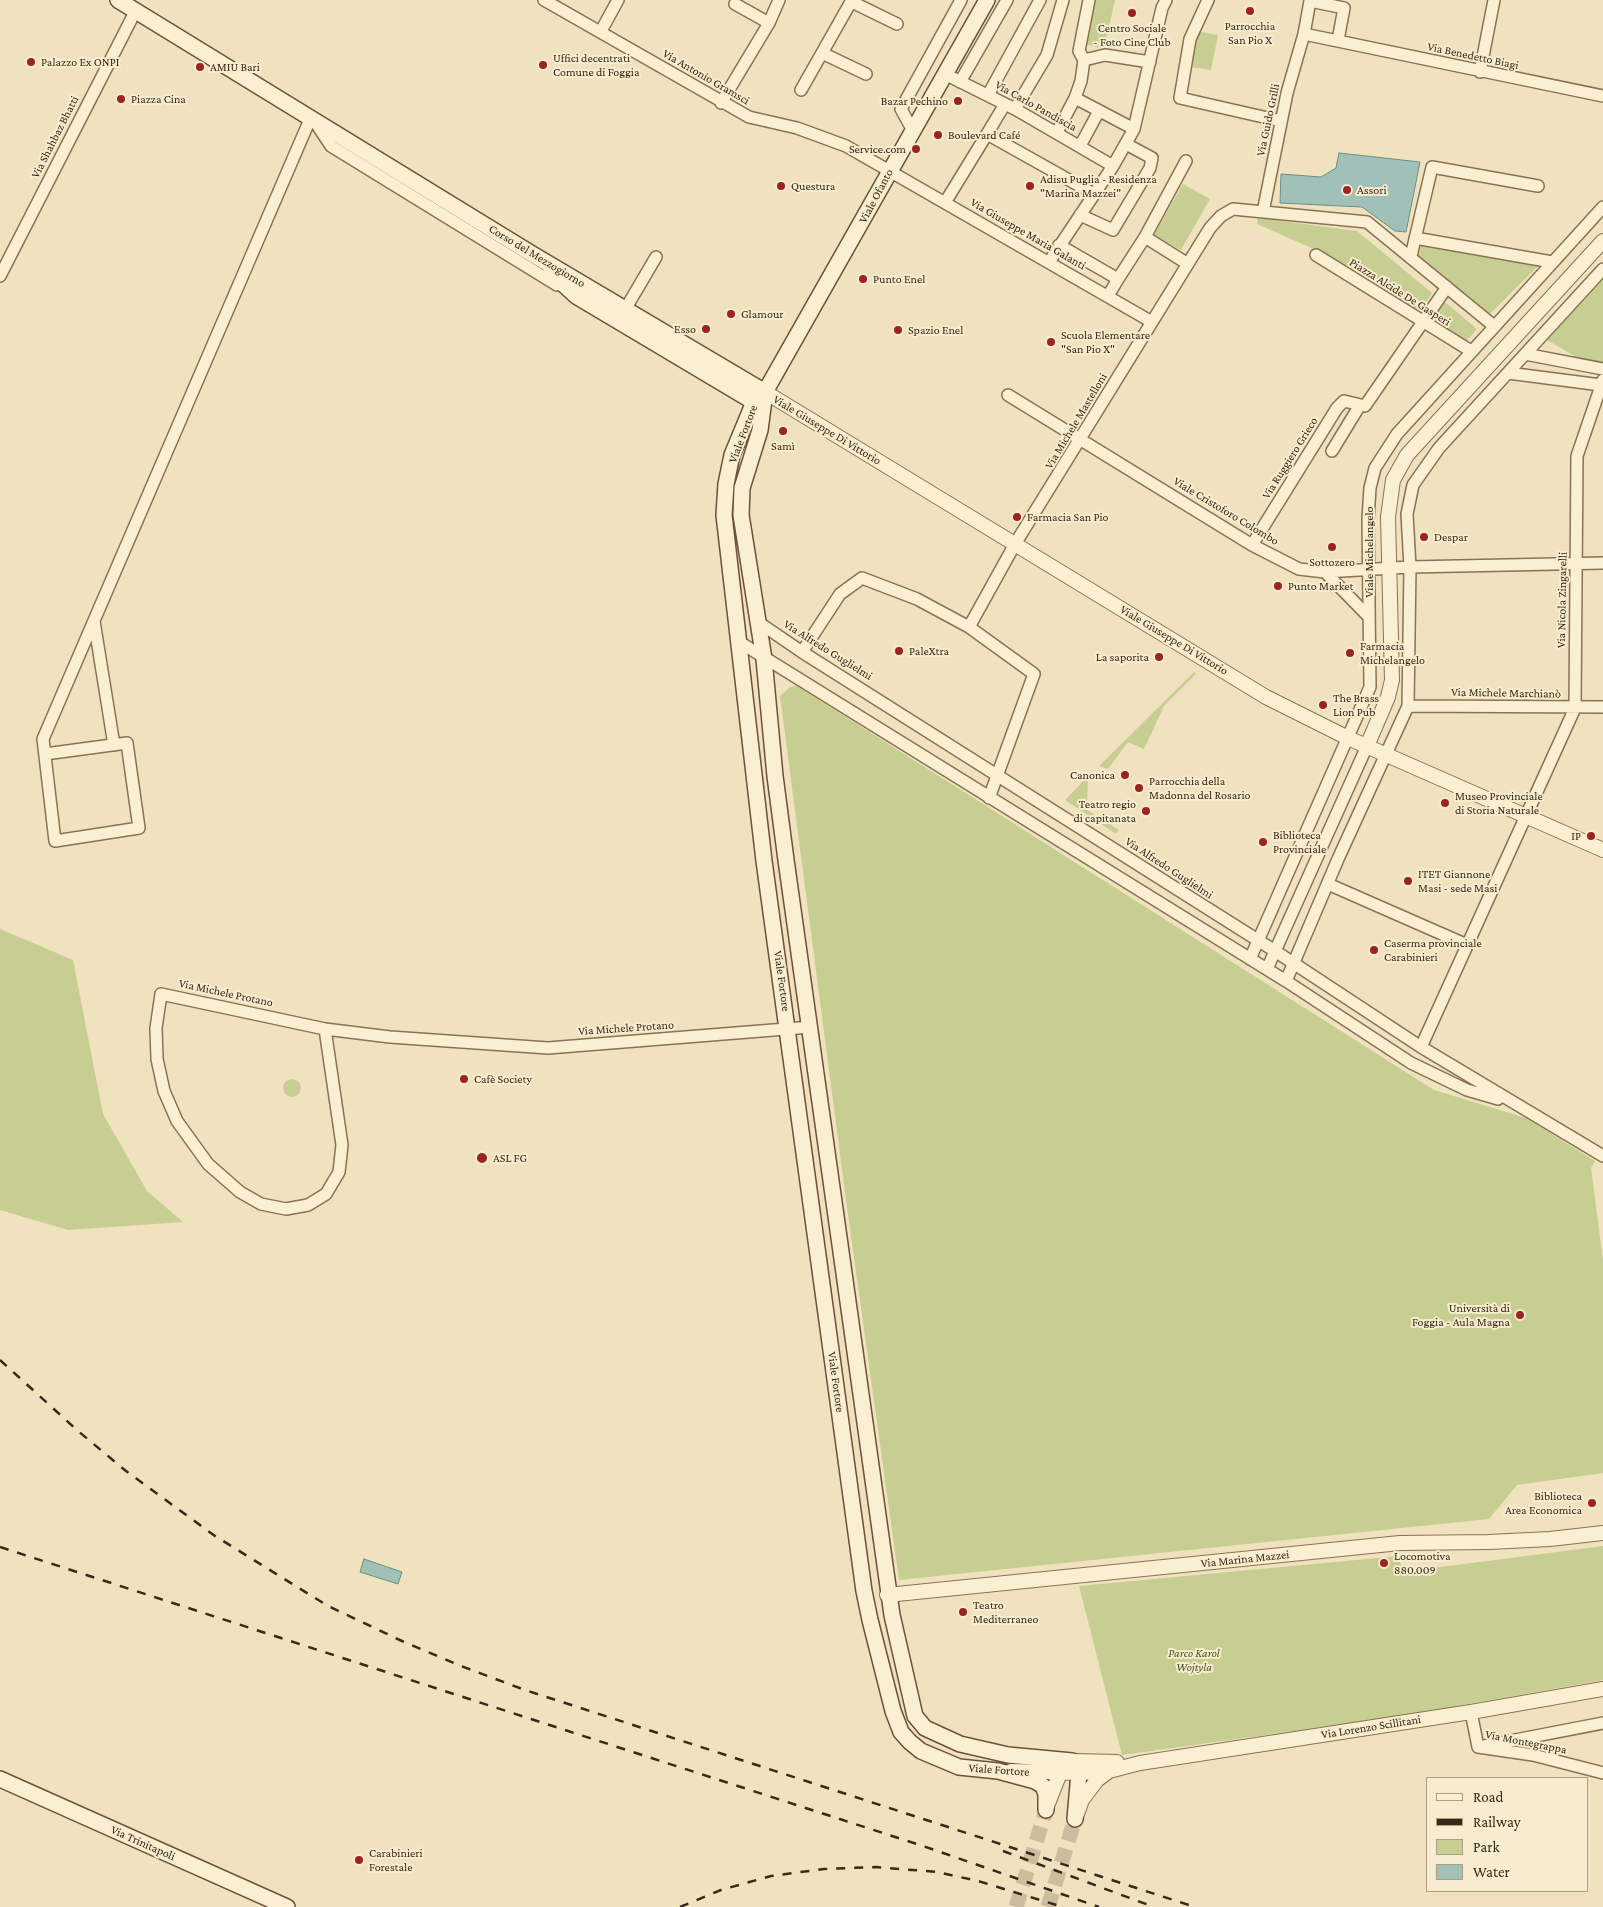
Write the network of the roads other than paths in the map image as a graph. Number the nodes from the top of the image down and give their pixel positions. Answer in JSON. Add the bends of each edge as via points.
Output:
{"nodes":[{"id":1,"x":118,"y":0,"type":"edge"},
{"id":2,"x":544,"y":0,"type":"edge"},
{"id":3,"x":618,"y":0,"type":"edge"},
{"id":4,"x":779,"y":0,"type":"edge"},
{"id":5,"x":961,"y":0,"type":"edge"},
{"id":6,"x":987,"y":0,"type":"edge"},
{"id":7,"x":1008,"y":0,"type":"edge"},
{"id":8,"x":1040,"y":0,"type":"edge"},
{"id":9,"x":1063,"y":0,"type":"edge"},
{"id":10,"x":1088,"y":0,"type":"edge"},
{"id":11,"x":1166,"y":0,"type":"edge"},
{"id":12,"x":1208,"y":0,"type":"edge"},
{"id":13,"x":1494,"y":0,"type":"edge"},
{"id":14,"x":852,"y":1,"type":"edge"},
{"id":15,"x":1310,"y":1,"type":"edge"},
{"id":16,"x":735,"y":4,"type":"dead end"},
{"id":17,"x":1346,"y":4,"type":"edge"},
{"id":18,"x":136,"y":12,"type":"junction"},
{"id":19,"x":769,"y":23,"type":"junction"},
{"id":20,"x":897,"y":24,"type":"dead end"},
{"id":21,"x":600,"y":31,"type":"junction"},
{"id":22,"x":1304,"y":34,"type":"junction"},
{"id":23,"x":1338,"y":40,"type":"junction"},
{"id":24,"x":822,"y":53,"type":"junction"},
{"id":25,"x":1084,"y":60,"type":"junction"},
{"id":26,"x":1150,"y":62,"type":"junction"},
{"id":27,"x":1480,"y":72,"type":"junction"},
{"id":28,"x":866,"y":74,"type":"dead end"},
{"id":29,"x":944,"y":74,"type":"junction"},
{"id":30,"x":960,"y":82,"type":"junction"},
{"id":31,"x":801,"y":90,"type":"dead end"},
{"id":32,"x":988,"y":96,"type":"junction"},
{"id":33,"x":1603,"y":96,"type":"edge"},
{"id":34,"x":1075,"y":98,"type":"junction"},
{"id":35,"x":721,"y":103,"type":"junction"},
{"id":36,"x":1010,"y":107,"type":"junction"},
{"id":37,"x":1099,"y":111,"type":"junction"},
{"id":38,"x":311,"y":117,"type":"junction"},
{"id":39,"x":1281,"y":121,"type":"junction"},
{"id":40,"x":912,"y":129,"type":"junction"},
{"id":41,"x":1134,"y":129,"type":"junction"},
{"id":42,"x":1057,"y":132,"type":"junction"},
{"id":43,"x":987,"y":134,"type":"junction"},
{"id":44,"x":1126,"y":144,"type":"junction"},
{"id":45,"x":1080,"y":146,"type":"junction"},
{"id":46,"x":1186,"y":160,"type":"dead end"},
{"id":47,"x":1113,"y":166,"type":"junction"},
{"id":48,"x":889,"y":170,"type":"junction"},
{"id":49,"x":1538,"y":186,"type":"dead end"},
{"id":50,"x":1094,"y":194,"type":"junction"},
{"id":51,"x":946,"y":202,"type":"junction"},
{"id":52,"x":1603,"y":206,"type":"edge"},
{"id":53,"x":1263,"y":212,"type":"junction"},
{"id":54,"x":1080,"y":215,"type":"junction"},
{"id":55,"x":467,"y":229,"type":"junction"},
{"id":56,"x":1145,"y":238,"type":"junction"},
{"id":57,"x":1415,"y":238,"type":"junction"},
{"id":58,"x":1603,"y":240,"type":"edge"},
{"id":59,"x":1059,"y":245,"type":"junction"},
{"id":60,"x":532,"y":254,"type":"junction"},
{"id":61,"x":1316,"y":255,"type":"dead end"},
{"id":62,"x":1411,"y":256,"type":"junction"},
{"id":63,"x":656,"y":257,"type":"dead end"},
{"id":64,"x":1049,"y":262,"type":"junction"},
{"id":65,"x":1552,"y":262,"type":"junction"},
{"id":66,"x":1188,"y":264,"type":"junction"},
{"id":67,"x":1603,"y":269,"type":"edge"},
{"id":68,"x":0,"y":276,"type":"edge"},
{"id":69,"x":1118,"y":279,"type":"junction"},
{"id":70,"x":1447,"y":287,"type":"junction"},
{"id":71,"x":576,"y":296,"type":"junction"},
{"id":72,"x":1108,"y":296,"type":"junction"},
{"id":73,"x":626,"y":308,"type":"junction"},
{"id":74,"x":1152,"y":322,"type":"junction"},
{"id":75,"x":1422,"y":323,"type":"junction"},
{"id":76,"x":1494,"y":326,"type":"junction"},
{"id":77,"x":1471,"y":351,"type":"junction"},
{"id":78,"x":1525,"y":354,"type":"junction"},
{"id":79,"x":1603,"y":369,"type":"edge"},
{"id":80,"x":1508,"y":372,"type":"junction"},
{"id":81,"x":1602,"y":383,"type":"edge"},
{"id":82,"x":1008,"y":395,"type":"dead end"},
{"id":83,"x":759,"y":397,"type":"junction"},
{"id":84,"x":1360,"y":405,"type":"junction"},
{"id":85,"x":1397,"y":434,"type":"junction"},
{"id":86,"x":1082,"y":439,"type":"junction"},
{"id":87,"x":1332,"y":451,"type":"dead end"},
{"id":88,"x":1410,"y":451,"type":"junction"},
{"id":89,"x":1015,"y":544,"type":"junction"},
{"id":90,"x":1252,"y":545,"type":"junction"},
{"id":91,"x":1577,"y":563,"type":"junction"},
{"id":92,"x":1603,"y":563,"type":"edge"},
{"id":93,"x":1410,"y":567,"type":"junction"},
{"id":94,"x":1388,"y":568,"type":"junction"},
{"id":95,"x":1369,"y":570,"type":"junction"},
{"id":96,"x":1325,"y":572,"type":"junction"},
{"id":97,"x":1369,"y":617,"type":"junction"},
{"id":98,"x":94,"y":619,"type":"junction"},
{"id":99,"x":758,"y":622,"type":"junction"},
{"id":100,"x":969,"y":627,"type":"junction"},
{"id":101,"x":741,"y":643,"type":"junction"},
{"id":102,"x":802,"y":652,"type":"junction"},
{"id":103,"x":764,"y":659,"type":"junction"},
{"id":104,"x":1408,"y":706,"type":"junction"},
{"id":105,"x":1603,"y":707,"type":"edge"},
{"id":106,"x":1575,"y":708,"type":"junction"},
{"id":107,"x":1348,"y":738,"type":"junction"},
{"id":108,"x":114,"y":745,"type":"junction"},
{"id":109,"x":1367,"y":746,"type":"junction"},
{"id":110,"x":45,"y":754,"type":"junction"},
{"id":111,"x":1386,"y":755,"type":"junction"},
{"id":112,"x":997,"y":774,"type":"junction"},
{"id":113,"x":989,"y":798,"type":"junction"},
{"id":114,"x":1526,"y":814,"type":"junction"},
{"id":115,"x":1603,"y":850,"type":"edge"},
{"id":116,"x":786,"y":860,"type":"junction"},
{"id":117,"x":764,"y":861,"type":"junction"},
{"id":118,"x":1328,"y":884,"type":"junction"},
{"id":119,"x":1257,"y":940,"type":"junction"},
{"id":120,"x":1467,"y":946,"type":"junction"},
{"id":121,"x":1275,"y":950,"type":"junction"},
{"id":122,"x":1250,"y":959,"type":"junction"},
{"id":123,"x":1294,"y":963,"type":"junction"},
{"id":124,"x":1267,"y":969,"type":"junction"},
{"id":125,"x":1286,"y":981,"type":"junction"},
{"id":126,"x":1354,"y":1002,"type":"junction"},
{"id":127,"x":1343,"y":1018,"type":"junction"},
{"id":128,"x":811,"y":1027,"type":"junction"},
{"id":129,"x":325,"y":1029,"type":"junction"},
{"id":130,"x":789,"y":1029,"type":"junction"},
{"id":131,"x":1421,"y":1047,"type":"junction"},
{"id":132,"x":1516,"y":1104,"type":"junction"},
{"id":133,"x":1603,"y":1156,"type":"edge"},
{"id":134,"x":1603,"y":1533,"type":"edge"},
{"id":135,"x":864,"y":1591,"type":"junction"},
{"id":136,"x":887,"y":1595,"type":"junction"},
{"id":137,"x":1603,"y":1689,"type":"edge"},
{"id":138,"x":1471,"y":1712,"type":"junction"},
{"id":139,"x":1603,"y":1723,"type":"edge"},
{"id":140,"x":1478,"y":1747,"type":"junction"},
{"id":141,"x":1140,"y":1763,"type":"junction"},
{"id":142,"x":1076,"y":1767,"type":"junction"},
{"id":143,"x":998,"y":1771,"type":"junction"},
{"id":144,"x":1109,"y":1771,"type":"junction"},
{"id":145,"x":1060,"y":1772,"type":"junction"},
{"id":146,"x":1603,"y":1773,"type":"edge"},
{"id":147,"x":0,"y":1779,"type":"edge"},
{"id":148,"x":1046,"y":1810,"type":"joint"},
{"id":149,"x":1075,"y":1819,"type":"joint"},
{"id":150,"x":287,"y":1907,"type":"edge"}],
"edges":[{"from":1,"to":18,"type":"main road","name":"Corso del Mezzogiorno"},
{"from":2,"to":21,"type":"street","name":"Via Antonio Gramsci"},
{"from":3,"to":21,"type":"street"},
{"from":4,"to":19,"type":"street"},
{"from":5,"to":40,"type":"street","via":[[901,109]]},
{"from":6,"to":29,"type":"main road","name":"Viale Ofanto"},
{"from":7,"to":30,"type":"street"},
{"from":8,"to":32,"type":"street"},
{"from":9,"to":36,"type":"street","via":[[1047,55]]},
{"from":10,"to":25,"type":"street","via":[[1079,51]]},
{"from":11,"to":26,"type":"street"},
{"from":12,"to":39,"type":"street","via":[[1190,39],[1180,98]]},
{"from":13,"to":27,"type":"street"},
{"from":14,"to":20,"type":"street"},
{"from":14,"to":24,"type":"street"},
{"from":15,"to":17,"type":"street"},
{"from":15,"to":22,"type":"street","name":"Via Guido Grilli"},
{"from":16,"to":19,"type":"street"},
{"from":17,"to":23,"type":"street"},
{"from":18,"to":38,"type":"main road","name":"Corso del Mezzogiorno"},
{"from":18,"to":68,"type":"street","name":"Via Shahbaz Bhatti"},
{"from":19,"to":35,"type":"street"},
{"from":21,"to":35,"type":"street","name":"Via Antonio Gramsci"},
{"from":22,"to":23,"type":"street","name":"Via Benedetto Biagi"},
{"from":22,"to":39,"type":"street","name":"Via Guido Grilli"},
{"from":23,"to":27,"type":"street","name":"Via Benedetto Biagi"},
{"from":24,"to":28,"type":"street"},
{"from":24,"to":31,"type":"street"},
{"from":25,"to":26,"type":"street","via":[[1105,55]]},
{"from":25,"to":34,"type":"street"},
{"from":26,"to":41,"type":"street"},
{"from":27,"to":33,"type":"street","name":"Via Benedetto Biagi"},
{"from":29,"to":30,"type":"street","name":"Via Carlo Pandiscia"},
{"from":29,"to":40,"type":"main road","name":"Viale Ofanto"},
{"from":30,"to":32,"type":"street","name":"Via Carlo Pandiscia"},
{"from":32,"to":36,"type":"street","name":"Via Carlo Pandiscia"},
{"from":34,"to":37,"type":"street"},
{"from":34,"to":42,"type":"street"},
{"from":35,"to":48,"type":"street","name":"Via Antonio Gramsci","via":[[750,117],[797,128],[846,146]]},
{"from":36,"to":42,"type":"street","name":"Via Carlo Pandiscia"},
{"from":36,"to":43,"type":"street"},
{"from":37,"to":41,"type":"street"},
{"from":37,"to":45,"type":"street"},
{"from":38,"to":55,"type":"street","name":"Corso del Mezzogiorno","via":[[331,146]]},
{"from":38,"to":60,"type":"main road","name":"Corso del Mezzogiorno"},
{"from":38,"to":98,"type":"street"},
{"from":39,"to":53,"type":"street","name":"Via Guido Grilli"},
{"from":40,"to":48,"type":"main road","name":"Viale Ofanto"},
{"from":41,"to":44,"type":"street"},
{"from":42,"to":45,"type":"street","name":"Via Carlo Pandiscia"},
{"from":43,"to":50,"type":"street"},
{"from":43,"to":51,"type":"street"},
{"from":44,"to":47,"type":"street"},
{"from":44,"to":54,"type":"street","via":[[1152,158],[1150,168],[1113,230]]},
{"from":45,"to":47,"type":"street","name":"Via Carlo Pandiscia"},
{"from":46,"to":56,"type":"street"},
{"from":47,"to":50,"type":"street"},
{"from":48,"to":51,"type":"street","name":"Via Giuseppe Maria Galanti"},
{"from":48,"to":83,"type":"main road","name":"Viale Ofanto"},
{"from":49,"to":57,"type":"street","via":[[1432,167]]},
{"from":50,"to":54,"type":"street"},
{"from":51,"to":64,"type":"street","name":"Via Giuseppe Maria Galanti"},
{"from":52,"to":65,"type":"street","name":"Viale Michelangelo"},
{"from":53,"to":62,"type":"street","name":"Via Michele Mastelloni","via":[[1368,222]]},
{"from":53,"to":66,"type":"street","name":"Via Michele Mastelloni","via":[[1233,209],[1221,216]]},
{"from":54,"to":59,"type":"street"},
{"from":55,"to":60,"type":"street"},
{"from":55,"to":71,"type":"street","name":"Corso del Mezzogiorno"},
{"from":56,"to":66,"type":"street"},
{"from":56,"to":69,"type":"street"},
{"from":57,"to":62,"type":"street"},
{"from":57,"to":65,"type":"street"},
{"from":58,"to":88,"type":"street","name":"Viale Michelangelo"},
{"from":59,"to":64,"type":"street"},
{"from":59,"to":69,"type":"street"},
{"from":60,"to":71,"type":"main road"},
{"from":60,"to":73,"type":"main road","name":"Corso del Mezzogiorno"},
{"from":61,"to":75,"type":"street","name":"Piazza Alcide De Gasperi"},
{"from":62,"to":70,"type":"street","name":"Via Michele Mastelloni"},
{"from":63,"to":73,"type":"street"},
{"from":64,"to":72,"type":"street","name":"Via Giuseppe Maria Galanti"},
{"from":65,"to":76,"type":"street","name":"Viale Michelangelo"},
{"from":66,"to":74,"type":"street","name":"Via Michele Mastelloni"},
{"from":67,"to":78,"type":"street"},
{"from":69,"to":72,"type":"street"},
{"from":70,"to":75,"type":"street"},
{"from":70,"to":76,"type":"street","name":"Via Michele Mastelloni"},
{"from":71,"to":83,"type":"main road","name":"Corso del Mezzogiorno"},
{"from":72,"to":74,"type":"street","name":"Via Giuseppe Maria Galanti"},
{"from":73,"to":83,"type":"main road","name":"Corso del Mezzogiorno"},
{"from":74,"to":86,"type":"street","name":"Via Michele Mastelloni"},
{"from":75,"to":77,"type":"street","name":"Piazza Alcide De Gasperi"},
{"from":75,"to":84,"type":"street","via":[[1378,390],[1365,406]]},
{"from":76,"to":77,"type":"street","name":"Viale Michelangelo"},
{"from":77,"to":85,"type":"street","name":"Viale Michelangelo"},
{"from":78,"to":79,"type":"street"},
{"from":78,"to":80,"type":"street"},
{"from":80,"to":81,"type":"street"},
{"from":80,"to":93,"type":"street","via":[[1439,448],[1413,485],[1408,514]]},
{"from":81,"to":91,"type":"street","name":"Via Nicola Zingarelli","via":[[1577,456]]},
{"from":82,"to":86,"type":"street","name":"Viale Cristoforo Colombo"},
{"from":83,"to":89,"type":"street","name":"Viale Giuseppe Di Vittorio"},
{"from":83,"to":99,"type":"main road","name":"Viale Fortore","via":[[760,430],[742,488],[741,515]]},
{"from":83,"to":101,"type":"main road","name":"Viale Fortore","via":[[732,455],[724,503]]},
{"from":84,"to":87,"type":"street"},
{"from":84,"to":90,"type":"street","name":"Via Ruggiero Grieco","via":[[1344,401],[1337,408]]},
{"from":85,"to":88,"type":"street"},
{"from":85,"to":95,"type":"street","name":"Viale Michelangelo","via":[[1375,468],[1370,488]]},
{"from":86,"to":89,"type":"street","name":"Via Michele Mastelloni"},
{"from":86,"to":90,"type":"street","name":"Viale Cristoforo Colombo"},
{"from":88,"to":94,"type":"street","name":"Viale Michelangelo","via":[[1393,480],[1388,516]]},
{"from":89,"to":100,"type":"street","name":"Via Michele Mastelloni"},
{"from":89,"to":107,"type":"street","name":"Viale Giuseppe Di Vittorio","via":[[1266,697]]},
{"from":90,"to":96,"type":"street","name":"Viale Cristoforo Colombo","via":[[1299,568]]},
{"from":91,"to":92,"type":"street","name":"Viale Cristoforo Colombo"},
{"from":91,"to":93,"type":"street","name":"Viale Cristoforo Colombo"},
{"from":91,"to":106,"type":"street","name":"Via Nicola Zingarelli"},
{"from":93,"to":94,"type":"street","name":"Viale Cristoforo Colombo"},
{"from":93,"to":104,"type":"street"},
{"from":94,"to":95,"type":"street","name":"Viale Cristoforo Colombo"},
{"from":94,"to":109,"type":"street","name":"Viale Michelangelo","via":[[1392,680]]},
{"from":95,"to":96,"type":"street","name":"Viale Cristoforo Colombo"},
{"from":95,"to":97,"type":"street","name":"Viale Michelangelo"},
{"from":96,"to":97,"type":"street"},
{"from":97,"to":107,"type":"street","name":"Viale Michelangelo","via":[[1370,687]]},
{"from":98,"to":108,"type":"street"},
{"from":98,"to":110,"type":"street","via":[[43,739]]},
{"from":99,"to":102,"type":"street","name":"Via Alfredo Guglielmi"},
{"from":99,"to":103,"type":"main road","name":"Viale Fortore"},
{"from":100,"to":102,"type":"street","via":[[918,599],[862,578],[840,594]]},
{"from":100,"to":112,"type":"street","via":[[1034,674]]},
{"from":101,"to":103,"type":"street","name":"Via Alfredo Guglielmi"},
{"from":101,"to":117,"type":"main road","name":"Viale Fortore"},
{"from":102,"to":112,"type":"street","name":"Via Alfredo Guglielmi"},
{"from":103,"to":113,"type":"street","name":"Via Alfredo Guglielmi"},
{"from":103,"to":116,"type":"main road","name":"Viale Fortore"},
{"from":104,"to":106,"type":"street","name":"Via Michele Marchianò"},
{"from":104,"to":111,"type":"street"},
{"from":105,"to":106,"type":"street","name":"Via Michele Marchianò"},
{"from":106,"to":114,"type":"street","name":"Via Nicola Zingarelli"},
{"from":107,"to":109,"type":"street","name":"Viale Giuseppe Di Vittorio"},
{"from":107,"to":119,"type":"street","name":"Viale Michelangelo"},
{"from":108,"to":110,"type":"street"},
{"from":108,"to":110,"type":"street","via":[[127,743],[139,828],[55,841]]},
{"from":109,"to":111,"type":"street","name":"Viale Giuseppe Di Vittorio"},
{"from":109,"to":121,"type":"street","name":"Viale Michelangelo"},
{"from":111,"to":114,"type":"street","name":"Viale Giuseppe Di Vittorio"},
{"from":111,"to":118,"type":"street"},
{"from":112,"to":113,"type":"street"},
{"from":112,"to":119,"type":"street","name":"Via Alfredo Guglielmi"},
{"from":113,"to":122,"type":"street","name":"Via Alfredo Guglielmi"},
{"from":114,"to":115,"type":"street","name":"Viale Giuseppe Di Vittorio"},
{"from":114,"to":120,"type":"street","name":"Via Nicola Zingarelli"},
{"from":116,"to":117,"type":"main road"},
{"from":116,"to":128,"type":"main road","name":"Viale Fortore"},
{"from":117,"to":130,"type":"main road","name":"Viale Fortore"},
{"from":118,"to":120,"type":"street"},
{"from":118,"to":123,"type":"street"},
{"from":119,"to":121,"type":"street","name":"Via Alfredo Guglielmi"},
{"from":119,"to":122,"type":"street","name":"Viale Michelangelo"},
{"from":120,"to":131,"type":"street","name":"Via Nicola Zingarelli"},
{"from":121,"to":123,"type":"street","name":"Via Alfredo Guglielmi"},
{"from":121,"to":124,"type":"street","name":"Viale Michelangelo"},
{"from":122,"to":124,"type":"street","name":"Via Alfredo Guglielmi"},
{"from":123,"to":125,"type":"street"},
{"from":123,"to":126,"type":"street","name":"Via Alfredo Guglielmi"},
{"from":124,"to":125,"type":"street","name":"Via Alfredo Guglielmi"},
{"from":125,"to":127,"type":"street","name":"Via Alfredo Guglielmi"},
{"from":126,"to":127,"type":"street"},
{"from":126,"to":131,"type":"street","name":"Via Alfredo Guglielmi"},
{"from":127,"to":132,"type":"street","name":"Via Alfredo Guglielmi","via":[[1411,1063],[1467,1090]]},
{"from":128,"to":130,"type":"street","name":"Via Michele Protano"},
{"from":128,"to":136,"type":"main road","name":"Viale Fortore"},
{"from":129,"to":129,"type":"street","name":"Via Michele Protano","via":[[161,994],[156,1028],[158,1059],[164,1091],[177,1121],[208,1164],[240,1192],[261,1204],[286,1209],[308,1205],[326,1194],[339,1172],[342,1145]]},
{"from":129,"to":130,"type":"street","name":"Via Michele Protano","via":[[548,1048]]},
{"from":130,"to":135,"type":"main road","name":"Viale Fortore"},
{"from":131,"to":132,"type":"street","name":"Via Alfredo Guglielmi"},
{"from":132,"to":133,"type":"street","name":"Via Alfredo Guglielmi"},
{"from":134,"to":136,"type":"street","name":"Via Marina Mazzei","via":[[1489,1542],[1400,1543]]},
{"from":135,"to":136,"type":"main road"},
{"from":135,"to":143,"type":"main road","name":"Viale Fortore","via":[[901,1732],[921,1751],[959,1767]]},
{"from":136,"to":142,"type":"main road","name":"Viale Fortore","via":[[915,1716],[925,1728],[969,1746]]},
{"from":137,"to":138,"type":"street","name":"Via Lorenzo Scillitani"},
{"from":138,"to":140,"type":"street","name":"Via Montegrappa"},
{"from":138,"to":141,"type":"street","name":"Via Lorenzo Scillitani"},
{"from":139,"to":140,"type":"street"},
{"from":140,"to":146,"type":"street","name":"Via Montegrappa","via":[[1533,1755]]},
{"from":141,"to":142,"type":"street"},
{"from":141,"to":144,"type":"street"},
{"from":142,"to":144,"type":"street"},
{"from":142,"to":145,"type":"street","name":"Viale Fortore"},
{"from":142,"to":149,"type":"main road"},
{"from":143,"to":145,"type":"street","name":"Viale Fortore"},
{"from":143,"to":148,"type":"main road","via":[[1035,1780],[1043,1786]]},
{"from":144,"to":149,"type":"street","via":[[1087,1793]]},
{"from":145,"to":148,"type":"street"},
{"from":147,"to":150,"type":"main road","name":"Via Trinitapoli"}]}
